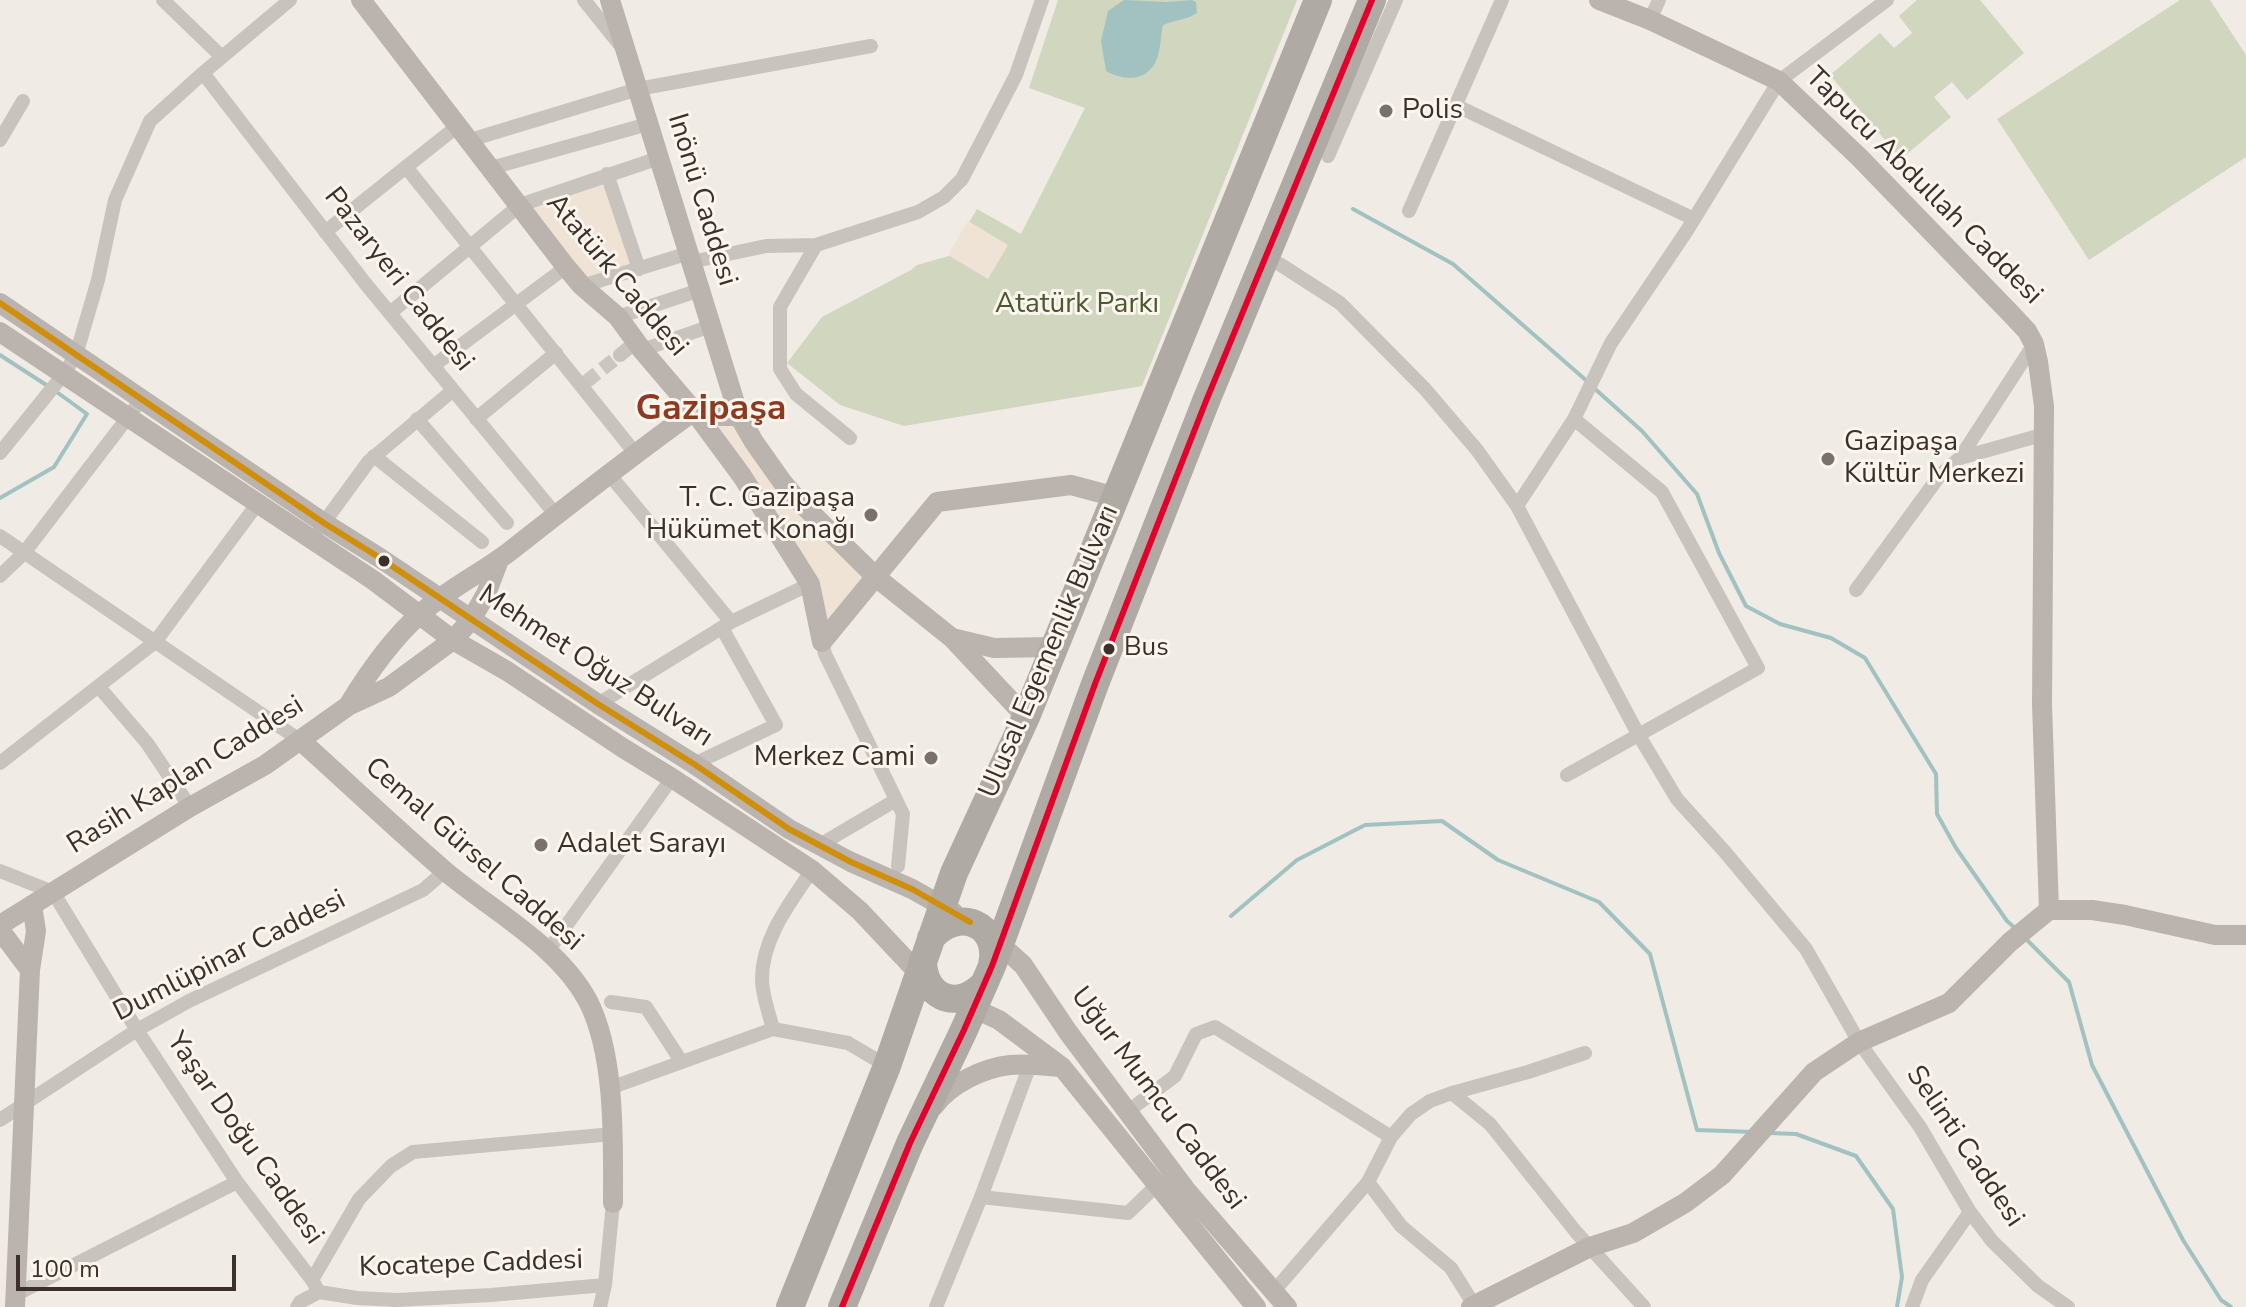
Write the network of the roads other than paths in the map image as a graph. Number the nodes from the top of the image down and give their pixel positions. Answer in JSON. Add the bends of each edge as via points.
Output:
{"nodes":[{"id":1,"x":163,"y":0,"type":"edge"},
{"id":2,"x":290,"y":0,"type":"edge"},
{"id":3,"x":361,"y":0,"type":"edge"},
{"id":4,"x":584,"y":0,"type":"edge"},
{"id":5,"x":610,"y":0,"type":"edge"},
{"id":6,"x":1042,"y":0,"type":"edge"},
{"id":7,"x":1318,"y":0,"type":"edge"},
{"id":8,"x":1372,"y":0,"type":"edge"},
{"id":9,"x":1396,"y":0,"type":"edge"},
{"id":10,"x":1502,"y":0,"type":"edge"},
{"id":11,"x":1599,"y":0,"type":"edge"},
{"id":12,"x":1659,"y":0,"type":"edge"},
{"id":13,"x":1887,"y":0,"type":"edge"},
{"id":14,"x":1650,"y":20,"type":"junction"},
{"id":15,"x":871,"y":46,"type":"dead end"},
{"id":16,"x":626,"y":53,"type":"junction"},
{"id":17,"x":222,"y":57,"type":"junction"},
{"id":18,"x":203,"y":73,"type":"junction"},
{"id":19,"x":1779,"y":81,"type":"junction"},
{"id":20,"x":638,"y":89,"type":"junction"},
{"id":21,"x":23,"y":101,"type":"dead end"},
{"id":22,"x":1457,"y":106,"type":"junction"},
{"id":23,"x":648,"y":124,"type":"junction"},
{"id":24,"x":464,"y":133,"type":"junction"},
{"id":25,"x":0,"y":140,"type":"edge"},
{"id":26,"x":1328,"y":156,"type":"dead end"},
{"id":27,"x":659,"y":158,"type":"junction"},
{"id":28,"x":406,"y":167,"type":"junction"},
{"id":29,"x":491,"y":168,"type":"junction"},
{"id":30,"x":607,"y":174,"type":"junction"},
{"id":31,"x":520,"y":205,"type":"junction"},
{"id":32,"x":1409,"y":211,"type":"dead end"},
{"id":33,"x":1694,"y":219,"type":"junction"},
{"id":34,"x":325,"y":232,"type":"junction"},
{"id":35,"x":816,"y":245,"type":"junction"},
{"id":36,"x":469,"y":247,"type":"junction"},
{"id":37,"x":1266,"y":257,"type":"junction"},
{"id":38,"x":690,"y":258,"type":"junction"},
{"id":39,"x":566,"y":267,"type":"junction"},
{"id":40,"x":639,"y":269,"type":"junction"},
{"id":41,"x":582,"y":286,"type":"junction"},
{"id":42,"x":700,"y":290,"type":"junction"},
{"id":43,"x":0,"y":303,"type":"edge"},
{"id":44,"x":517,"y":304,"type":"junction"},
{"id":45,"x":390,"y":313,"type":"junction"},
{"id":46,"x":618,"y":317,"type":"junction"},
{"id":47,"x":711,"y":326,"type":"junction"},
{"id":48,"x":0,"y":332,"type":"edge"},
{"id":49,"x":2034,"y":344,"type":"junction"},
{"id":50,"x":633,"y":349,"type":"junction"},
{"id":51,"x":556,"y":353,"type":"junction"},
{"id":52,"x":76,"y":355,"type":"junction"},
{"id":53,"x":433,"y":366,"type":"junction"},
{"id":54,"x":54,"y":385,"type":"junction"},
{"id":55,"x":452,"y":391,"type":"junction"},
{"id":56,"x":141,"y":400,"type":"junction"},
{"id":57,"x":694,"y":411,"type":"junction"},
{"id":58,"x":739,"y":416,"type":"junction"},
{"id":59,"x":127,"y":417,"type":"junction"},
{"id":60,"x":417,"y":419,"type":"junction"},
{"id":61,"x":476,"y":419,"type":"junction"},
{"id":62,"x":1574,"y":419,"type":"junction"},
{"id":63,"x":2045,"y":434,"type":"junction"},
{"id":64,"x":850,"y":438,"type":"dead end"},
{"id":65,"x":0,"y":453,"type":"edge"},
{"id":66,"x":635,"y":453,"type":"junction"},
{"id":67,"x":374,"y":456,"type":"junction"},
{"id":68,"x":1960,"y":458,"type":"junction"},
{"id":69,"x":609,"y":474,"type":"junction"},
{"id":70,"x":1116,"y":497,"type":"junction"},
{"id":71,"x":258,"y":503,"type":"junction"},
{"id":72,"x":1517,"y":506,"type":"junction"},
{"id":73,"x":556,"y":515,"type":"junction"},
{"id":74,"x":507,"y":523,"type":"dead end"},
{"id":75,"x":318,"y":531,"type":"junction"},
{"id":76,"x":0,"y":536,"type":"edge"},
{"id":77,"x":482,"y":542,"type":"dead end"},
{"id":78,"x":24,"y":553,"type":"junction"},
{"id":79,"x":499,"y":560,"type":"junction"},
{"id":80,"x":0,"y":576,"type":"edge"},
{"id":81,"x":877,"y":578,"type":"junction"},
{"id":82,"x":810,"y":584,"type":"junction"},
{"id":83,"x":1856,"y":590,"type":"dead end"},
{"id":84,"x":440,"y":598,"type":"junction"},
{"id":85,"x":418,"y":615,"type":"junction"},
{"id":86,"x":471,"y":620,"type":"junction"},
{"id":87,"x":727,"y":625,"type":"junction"},
{"id":88,"x":952,"y":638,"type":"junction"},
{"id":89,"x":453,"y":640,"type":"junction"},
{"id":90,"x":155,"y":642,"type":"junction"},
{"id":91,"x":822,"y":642,"type":"junction"},
{"id":92,"x":1053,"y":647,"type":"junction"},
{"id":93,"x":99,"y":687,"type":"junction"},
{"id":94,"x":598,"y":704,"type":"junction"},
{"id":95,"x":348,"y":706,"type":"junction"},
{"id":96,"x":1026,"y":717,"type":"junction"},
{"id":97,"x":1638,"y":734,"type":"junction"},
{"id":98,"x":301,"y":741,"type":"junction"},
{"id":99,"x":3,"y":755,"type":"edge"},
{"id":100,"x":694,"y":764,"type":"junction"},
{"id":101,"x":1567,"y":775,"type":"dead end"},
{"id":102,"x":672,"y":778,"type":"junction"},
{"id":103,"x":896,"y":800,"type":"junction"},
{"id":104,"x":190,"y":807,"type":"junction"},
{"id":105,"x":818,"y":846,"type":"junction"},
{"id":106,"x":898,"y":866,"type":"dead end"},
{"id":107,"x":812,"y":870,"type":"junction"},
{"id":108,"x":0,"y":871,"type":"edge"},
{"id":109,"x":445,"y":871,"type":"junction"},
{"id":110,"x":53,"y":892,"type":"junction"},
{"id":111,"x":32,"y":905,"type":"junction"},
{"id":112,"x":941,"y":905,"type":"junction"},
{"id":113,"x":2049,"y":910,"type":"junction"},
{"id":114,"x":0,"y":927,"type":"edge"},
{"id":115,"x":2246,"y":935,"type":"edge"},
{"id":116,"x":548,"y":951,"type":"junction"},
{"id":117,"x":925,"y":963,"type":"junction"},
{"id":118,"x":979,"y":965,"type":"junction"},
{"id":119,"x":30,"y":970,"type":"junction"},
{"id":120,"x":611,"y":1002,"type":"dead end"},
{"id":121,"x":773,"y":1029,"type":"junction"},
{"id":122,"x":137,"y":1030,"type":"junction"},
{"id":123,"x":1859,"y":1042,"type":"junction"},
{"id":124,"x":1585,"y":1053,"type":"dead end"},
{"id":125,"x":681,"y":1061,"type":"junction"},
{"id":126,"x":1030,"y":1065,"type":"junction"},
{"id":127,"x":887,"y":1066,"type":"junction"},
{"id":128,"x":1062,"y":1067,"type":"junction"},
{"id":129,"x":610,"y":1088,"type":"junction"},
{"id":130,"x":1452,"y":1093,"type":"junction"},
{"id":131,"x":24,"y":1106,"type":"junction"},
{"id":132,"x":1127,"y":1112,"type":"junction"},
{"id":133,"x":0,"y":1120,"type":"edge"},
{"id":134,"x":613,"y":1134,"type":"junction"},
{"id":135,"x":1391,"y":1137,"type":"junction"},
{"id":136,"x":910,"y":1143,"type":"junction"},
{"id":137,"x":237,"y":1182,"type":"junction"},
{"id":138,"x":1368,"y":1182,"type":"junction"},
{"id":139,"x":1158,"y":1184,"type":"junction"},
{"id":140,"x":981,"y":1197,"type":"junction"},
{"id":141,"x":613,"y":1203,"type":"joint"},
{"id":142,"x":1970,"y":1212,"type":"junction"},
{"id":143,"x":1590,"y":1247,"type":"junction"},
{"id":144,"x":605,"y":1285,"type":"junction"},
{"id":145,"x":315,"y":1286,"type":"junction"},
{"id":146,"x":1280,"y":1299,"type":"edge"},
{"id":147,"x":15,"y":1301,"type":"edge"},
{"id":148,"x":395,"y":1303,"type":"edge"},
{"id":149,"x":1473,"y":1306,"type":"edge"},
{"id":150,"x":297,"y":1307,"type":"edge"},
{"id":151,"x":600,"y":1307,"type":"edge"},
{"id":152,"x":790,"y":1307,"type":"edge"},
{"id":153,"x":842,"y":1307,"type":"edge"},
{"id":154,"x":936,"y":1307,"type":"edge"},
{"id":155,"x":1256,"y":1307,"type":"edge"},
{"id":156,"x":1644,"y":1307,"type":"edge"},
{"id":157,"x":1912,"y":1307,"type":"edge"},
{"id":158,"x":2068,"y":1307,"type":"edge"}],
"edges":[{"from":1,"to":17,"type":"street"},
{"from":2,"to":17,"type":"street"},
{"from":3,"to":24,"type":"street","name":"Atatürk Caddesi"},
{"from":4,"to":16,"type":"street"},
{"from":5,"to":16,"type":"street","name":"Inönü Caddesi"},
{"from":6,"to":35,"type":"street","via":[[1016,75],[962,179],[918,212]]},
{"from":7,"to":70,"type":"highway","name":"Ulusal Egemenlik Bulvarı"},
{"from":8,"to":37,"type":"highway","name":"Ulusal Egemenlik Bulvarı"},
{"from":9,"to":26,"type":"street"},
{"from":10,"to":22,"type":"street"},
{"from":11,"to":14,"type":"street","name":"Tapucu Abdullah Caddesi"},
{"from":12,"to":14,"type":"street"},
{"from":13,"to":19,"type":"street"},
{"from":14,"to":19,"type":"street","name":"Tapucu Abdullah Caddesi"},
{"from":15,"to":20,"type":"street"},
{"from":16,"to":20,"type":"street","name":"Inönü Caddesi"},
{"from":17,"to":18,"type":"street"},
{"from":18,"to":34,"type":"street","name":"Pazaryeri Caddesi"},
{"from":18,"to":52,"type":"street","via":[[150,121],[115,200]]},
{"from":19,"to":33,"type":"street"},
{"from":19,"to":49,"type":"street","name":"Tapucu Abdullah Caddesi","via":[[1870,168]]},
{"from":20,"to":23,"type":"street","name":"Inönü Caddesi"},
{"from":20,"to":24,"type":"street"},
{"from":21,"to":25,"type":"street"},
{"from":22,"to":32,"type":"street"},
{"from":22,"to":33,"type":"street"},
{"from":23,"to":27,"type":"street","name":"Inönü Caddesi"},
{"from":23,"to":29,"type":"street"},
{"from":24,"to":28,"type":"street"},
{"from":24,"to":29,"type":"street","name":"Atatürk Caddesi"},
{"from":27,"to":30,"type":"street"},
{"from":27,"to":38,"type":"street","name":"Inönü Caddesi"},
{"from":28,"to":34,"type":"street"},
{"from":28,"to":36,"type":"street"},
{"from":29,"to":31,"type":"street","name":"Atatürk Caddesi"},
{"from":30,"to":31,"type":"street"},
{"from":30,"to":40,"type":"street"},
{"from":31,"to":36,"type":"street"},
{"from":31,"to":39,"type":"street","name":"Atatürk Caddesi"},
{"from":33,"to":62,"type":"street","via":[[1607,350]]},
{"from":34,"to":45,"type":"street","name":"Pazaryeri Caddesi"},
{"from":35,"to":38,"type":"street","via":[[766,246]]},
{"from":35,"to":64,"type":"street","via":[[780,307],[780,369],[796,394]]},
{"from":36,"to":44,"type":"street"},
{"from":36,"to":45,"type":"street"},
{"from":37,"to":72,"type":"street","name":"Selinti Caddesi","via":[[1340,303],[1425,389]]},
{"from":37,"to":118,"type":"highway","name":"Ulusal Egemenlik Bulvarı"},
{"from":38,"to":40,"type":"street"},
{"from":38,"to":42,"type":"street","name":"Inönü Caddesi"},
{"from":39,"to":41,"type":"street","name":"Atatürk Caddesi"},
{"from":39,"to":44,"type":"street"},
{"from":40,"to":41,"type":"street"},
{"from":41,"to":46,"type":"street","name":"Atatürk Caddesi"},
{"from":42,"to":46,"type":"street"},
{"from":42,"to":47,"type":"street","name":"Inönü Caddesi"},
{"from":43,"to":52,"type":"street"},
{"from":44,"to":51,"type":"street"},
{"from":44,"to":53,"type":"street"},
{"from":45,"to":53,"type":"street","name":"Pazaryeri Caddesi"},
{"from":46,"to":50,"type":"street","name":"Atatürk Caddesi"},
{"from":47,"to":50,"type":"street"},
{"from":47,"to":58,"type":"street","name":"Inönü Caddesi"},
{"from":48,"to":54,"type":"street"},
{"from":49,"to":63,"type":"street","name":"Tapucu Abdullah Caddesi"},
{"from":49,"to":68,"type":"street"},
{"from":50,"to":57,"type":"street","name":"Atatürk Caddesi"},
{"from":51,"to":61,"type":"street"},
{"from":51,"to":66,"type":"street"},
{"from":52,"to":54,"type":"street"},
{"from":52,"to":56,"type":"street"},
{"from":53,"to":55,"type":"street","name":"Pazaryeri Caddesi"},
{"from":54,"to":59,"type":"street"},
{"from":54,"to":65,"type":"street"},
{"from":55,"to":60,"type":"street"},
{"from":55,"to":61,"type":"street","name":"Pazaryeri Caddesi"},
{"from":56,"to":59,"type":"street"},
{"from":56,"to":75,"type":"street"},
{"from":57,"to":58,"type":"street"},
{"from":57,"to":66,"type":"street","name":"Rasih Kaplan Caddesi"},
{"from":57,"to":82,"type":"street","name":"Atatürk Caddesi"},
{"from":58,"to":81,"type":"street","name":"Inönü Caddesi","via":[[783,483]]},
{"from":59,"to":71,"type":"street"},
{"from":59,"to":78,"type":"street"},
{"from":60,"to":67,"type":"street"},
{"from":60,"to":74,"type":"street"},
{"from":61,"to":73,"type":"street","name":"Pazaryeri Caddesi"},
{"from":62,"to":72,"type":"street"},
{"from":62,"to":97,"type":"street","via":[[1662,492],[1758,668]]},
{"from":63,"to":68,"type":"street"},
{"from":63,"to":113,"type":"street","name":"Tapucu Abdullah Caddesi","via":[[2042,704]]},
{"from":66,"to":69,"type":"street","name":"Rasih Kaplan Caddesi"},
{"from":67,"to":75,"type":"street"},
{"from":67,"to":77,"type":"street"},
{"from":68,"to":83,"type":"street","via":[[1940,475]]},
{"from":69,"to":73,"type":"street","name":"Rasih Kaplan Caddesi"},
{"from":69,"to":87,"type":"street"},
{"from":70,"to":81,"type":"street","via":[[1071,485],[937,502]]},
{"from":70,"to":92,"type":"highway","name":"Ulusal Egemenlik Bulvarı"},
{"from":71,"to":75,"type":"street"},
{"from":71,"to":90,"type":"street"},
{"from":72,"to":97,"type":"street","name":"Selinti Caddesi"},
{"from":73,"to":79,"type":"street","name":"Rasih Kaplan Caddesi"},
{"from":75,"to":84,"type":"street","name":"Mehmet Oğuz Bulvarı"},
{"from":75,"to":85,"type":"street","name":"Mehmet Oğuz Bulvarı"},
{"from":76,"to":78,"type":"street"},
{"from":78,"to":80,"type":"street"},
{"from":78,"to":90,"type":"street"},
{"from":79,"to":84,"type":"street","name":"Rasih Kaplan Caddesi"},
{"from":79,"to":86,"type":"street","name":"Rasih Kaplan Caddesi"},
{"from":81,"to":88,"type":"street","name":"Inönü Caddesi"},
{"from":81,"to":91,"type":"street"},
{"from":82,"to":87,"type":"street"},
{"from":82,"to":91,"type":"street","name":"Atatürk Caddesi"},
{"from":84,"to":85,"type":"street","name":"Rasih Kaplan Caddesi"},
{"from":84,"to":86,"type":"street","name":"Mehmet Oğuz Bulvarı"},
{"from":85,"to":89,"type":"street","name":"Mehmet Oğuz Bulvarı"},
{"from":85,"to":95,"type":"street","name":"Rasih Kaplan Caddesi","via":[[374,664]]},
{"from":86,"to":89,"type":"street","name":"Rasih Kaplan Caddesi"},
{"from":86,"to":94,"type":"street","name":"Mehmet Oğuz Bulvarı"},
{"from":87,"to":94,"type":"street"},
{"from":87,"to":100,"type":"street","via":[[776,725]]},
{"from":88,"to":92,"type":"street","via":[[994,648]]},
{"from":88,"to":96,"type":"street","name":"Inönü Caddesi"},
{"from":89,"to":95,"type":"street","name":"Rasih Kaplan Caddesi","via":[[389,687]]},
{"from":89,"to":102,"type":"street","name":"Mehmet Oğuz Bulvarı"},
{"from":90,"to":93,"type":"street"},
{"from":90,"to":98,"type":"street"},
{"from":91,"to":103,"type":"street","name":"Atatürk Caddesi"},
{"from":92,"to":96,"type":"highway","name":"Ulusal Egemenlik Bulvarı"},
{"from":93,"to":99,"type":"street"},
{"from":93,"to":104,"type":"street","via":[[147,743]]},
{"from":94,"to":100,"type":"street","name":"Mehmet Oğuz Bulvarı"},
{"from":95,"to":98,"type":"street","name":"Rasih Kaplan Caddesi"},
{"from":96,"to":112,"type":"highway","name":"Ulusal Egemenlik Bulvarı"},
{"from":97,"to":101,"type":"street"},
{"from":97,"to":123,"type":"street","name":"Selinti Caddesi","via":[[1677,799],[1806,949]]},
{"from":98,"to":104,"type":"street","name":"Rasih Kaplan Caddesi"},
{"from":98,"to":109,"type":"street","name":"Cemal Gürsel Caddesi"},
{"from":100,"to":105,"type":"street","name":"Mehmet Oğuz Bulvarı"},
{"from":102,"to":107,"type":"street","name":"Mehmet Oğuz Bulvarı"},
{"from":102,"to":116,"type":"street"},
{"from":103,"to":105,"type":"street"},
{"from":103,"to":106,"type":"street","name":"Atatürk Caddesi","via":[[903,814]]},
{"from":104,"to":110,"type":"street","name":"Rasih Kaplan Caddesi"},
{"from":105,"to":112,"type":"street","name":"Mehmet Oğuz Bulvarı"},
{"from":107,"to":117,"type":"street","name":"Mehmet Oğuz Bulvarı"},
{"from":107,"to":121,"type":"street","via":[[768,945],[762,980]]},
{"from":108,"to":110,"type":"street","name":"Rasih Kaplan Caddesi"},
{"from":109,"to":116,"type":"street","name":"Cemal Gürsel Caddesi"},
{"from":109,"to":122,"type":"street","name":"Dumlüpinar Caddesi","via":[[423,890]]},
{"from":110,"to":111,"type":"street","name":"Rasih Kaplan Caddesi"},
{"from":110,"to":122,"type":"street","name":"Yaşar Doğu Caddesi"},
{"from":111,"to":114,"type":"street","name":"Rasih Kaplan Caddesi"},
{"from":111,"to":119,"type":"street","via":[[36,931]]},
{"from":112,"to":117,"type":"highway","name":"Ulusal Egemenlik Bulvarı"},
{"from":112,"to":118,"type":"street","name":"Mehmet Oğuz Bulvarı"},
{"from":113,"to":115,"type":"street","via":[[2092,910],[2215,935]]},
{"from":113,"to":123,"type":"street","via":[[1949,1003]]},
{"from":114,"to":119,"type":"street"},
{"from":116,"to":129,"type":"street","name":"Cemal Gürsel Caddesi","via":[[587,998]]},
{"from":117,"to":118,"type":"highway","via":[[934,991],[943,997]]},
{"from":117,"to":118,"type":"highway","via":[[939,929],[959,920]]},
{"from":117,"to":127,"type":"highway","name":"Ulusal Egemenlik Bulvarı"},
{"from":118,"to":128,"type":"street","name":"Uğur Mumcu Caddesi","via":[[999,1020]]},
{"from":118,"to":132,"type":"street","name":"Uğur Mumcu Caddesi","via":[[1023,965]]},
{"from":118,"to":136,"type":"highway","name":"Ulusal Egemenlik Bulvarı"},
{"from":119,"to":131,"type":"street"},
{"from":120,"to":125,"type":"street","via":[[646,1007]]},
{"from":121,"to":125,"type":"street"},
{"from":121,"to":127,"type":"street","via":[[848,1043]]},
{"from":122,"to":131,"type":"street","name":"Dumlüpinar Caddesi"},
{"from":122,"to":137,"type":"street","name":"Yaşar Doğu Caddesi"},
{"from":123,"to":142,"type":"street","name":"Selinti Caddesi","via":[[1920,1127]]},
{"from":123,"to":143,"type":"street","via":[[1814,1072],[1722,1175],[1633,1233]]},
{"from":124,"to":130,"type":"street"},
{"from":125,"to":129,"type":"street"},
{"from":126,"to":128,"type":"street","name":"Uğur Mumcu Caddesi"},
{"from":126,"to":136,"type":"street","name":"Uğur Mumcu Caddesi","via":[[988,1071],[946,1092]]},
{"from":126,"to":140,"type":"street"},
{"from":127,"to":152,"type":"highway","name":"Ulusal Egemenlik Bulvarı"},
{"from":128,"to":139,"type":"street","name":"Uğur Mumcu Caddesi"},
{"from":129,"to":134,"type":"street","name":"Cemal Gürsel Caddesi"},
{"from":130,"to":135,"type":"street","via":[[1411,1114]]},
{"from":130,"to":143,"type":"street","via":[[1490,1124]]},
{"from":131,"to":133,"type":"street","name":"Dumlüpinar Caddesi"},
{"from":131,"to":147,"type":"street"},
{"from":132,"to":135,"type":"street","via":[[1175,1076],[1196,1034],[1215,1027]]},
{"from":132,"to":146,"type":"street","name":"Uğur Mumcu Caddesi"},
{"from":134,"to":141,"type":"street","name":"Cemal Gürsel Caddesi"},
{"from":134,"to":145,"type":"street","via":[[413,1152],[359,1199]]},
{"from":135,"to":138,"type":"street"},
{"from":136,"to":153,"type":"highway","name":"Ulusal Egemenlik Bulvarı"},
{"from":137,"to":145,"type":"street","name":"Yaşar Doğu Caddesi"},
{"from":137,"to":147,"type":"street"},
{"from":138,"to":146,"type":"street"},
{"from":138,"to":149,"type":"street","via":[[1401,1226],[1451,1268]]},
{"from":139,"to":140,"type":"street","via":[[1128,1213]]},
{"from":139,"to":155,"type":"street","name":"Uğur Mumcu Caddesi"},
{"from":140,"to":154,"type":"street"},
{"from":141,"to":144,"type":"street","name":"Cemal Gürsel Caddesi"},
{"from":142,"to":157,"type":"street","via":[[1922,1280]]},
{"from":142,"to":158,"type":"street","name":"Selinti Caddesi","via":[[2038,1286]]},
{"from":143,"to":149,"type":"street"},
{"from":143,"to":156,"type":"street"},
{"from":144,"to":148,"type":"street","name":"Kocatepe Caddesi"},
{"from":144,"to":151,"type":"street","name":"Cemal Gürsel Caddesi"},
{"from":145,"to":148,"type":"street","name":"Kocatepe Caddesi"},
{"from":145,"to":150,"type":"street","name":"Kocatepe Caddesi"}]}
